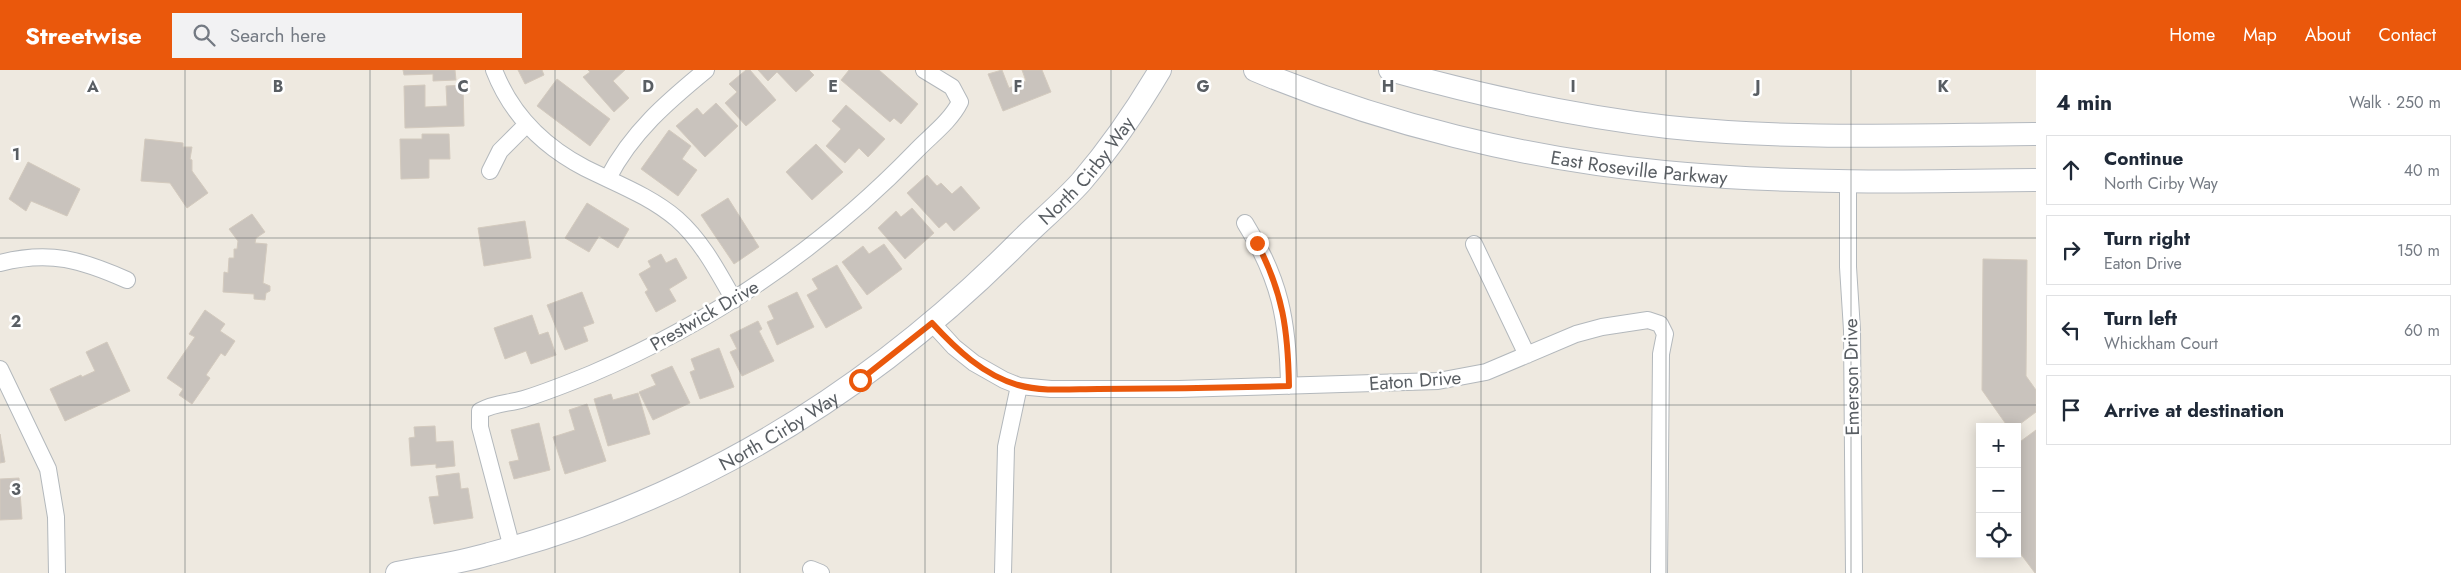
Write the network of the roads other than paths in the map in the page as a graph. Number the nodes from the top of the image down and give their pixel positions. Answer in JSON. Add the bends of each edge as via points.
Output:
{"nodes":[{"id":1,"x":494,"y":70,"type":"edge"},
{"id":2,"x":706,"y":70,"type":"edge"},
{"id":3,"x":924,"y":70,"type":"edge"},
{"id":4,"x":1160,"y":70,"type":"edge"},
{"id":5,"x":1255,"y":70,"type":"edge"},
{"id":6,"x":1390,"y":70,"type":"edge"},
{"id":7,"x":527,"y":124,"type":"junction"},
{"id":8,"x":2036,"y":134,"type":"edge"},
{"id":9,"x":490,"y":171,"type":"dead end"},
{"id":10,"x":608,"y":178,"type":"junction"},
{"id":11,"x":1848,"y":180,"type":"junction"},
{"id":12,"x":2036,"y":180,"type":"edge"},
{"id":13,"x":1245,"y":223,"type":"dead end"},
{"id":14,"x":1474,"y":244,"type":"dead end"},
{"id":15,"x":0,"y":262,"type":"edge"},
{"id":16,"x":127,"y":280,"type":"dead end"},
{"id":17,"x":734,"y":300,"type":"junction"},
{"id":18,"x":932,"y":323,"type":"junction"},
{"id":19,"x":1527,"y":354,"type":"junction"},
{"id":20,"x":1,"y":375,"type":"edge"},
{"id":21,"x":1019,"y":386,"type":"junction"},
{"id":22,"x":1289,"y":386,"type":"junction"},
{"id":23,"x":512,"y":548,"type":"junction"},
{"id":24,"x":57,"y":573,"type":"edge"},
{"id":25,"x":396,"y":573,"type":"edge"},
{"id":26,"x":1003,"y":573,"type":"edge"},
{"id":27,"x":1659,"y":573,"type":"edge"},
{"id":28,"x":1854,"y":573,"type":"edge"}],
"edges":[{"from":1,"to":7,"type":"street","via":[[503,91]]},
{"from":2,"to":10,"type":"street","via":[[646,122],[630,140]]},
{"from":3,"to":17,"type":"street","name":"Prestwick Drive","via":[[952,87],[960,102],[954,115],[854,211],[783,268]]},
{"from":4,"to":18,"type":"main road","name":"North Cirby Way","via":[[1121,132],[1079,183],[980,281]]},
{"from":5,"to":11,"type":"main road","name":"East Roseville Parkway","via":[[1356,107],[1461,137],[1521,150],[1663,172]]},
{"from":6,"to":8,"type":"main road","via":[[1527,105],[1669,127],[1788,134]]},
{"from":7,"to":9,"type":"street","via":[[500,152]]},
{"from":7,"to":10,"type":"street","via":[[561,154]]},
{"from":10,"to":17,"type":"street","via":[[632,189],[678,220],[695,238]]},
{"from":11,"to":12,"type":"main road","name":"East Roseville Parkway"},
{"from":11,"to":28,"type":"street","name":"Emerson Drive"},
{"from":13,"to":22,"type":"street","via":[[1269,265],[1279,292],[1287,338]]},
{"from":14,"to":19,"type":"street"},
{"from":15,"to":16,"type":"street","via":[[42,256],[69,258]]},
{"from":17,"to":23,"type":"street","name":"Prestwick Drive","via":[[686,328],[592,374],[480,411],[480,426]]},
{"from":18,"to":21,"type":"street","name":"Eaton Drive","via":[[974,363]]},
{"from":18,"to":23,"type":"main road","name":"North Cirby Way","via":[[886,361],[814,411],[710,470],[655,497],[589,523]]},
{"from":19,"to":22,"type":"street","name":"Eaton Drive","via":[[1486,372],[1438,381]]},
{"from":19,"to":27,"type":"street","name":"Eaton Drive","via":[[1602,327],[1648,320],[1660,324],[1665,334],[1661,354]]},
{"from":20,"to":24,"type":"street","via":[[48,469],[56,517]]},
{"from":21,"to":22,"type":"street","name":"Eaton Drive","via":[[1179,390]]},
{"from":21,"to":26,"type":"street","via":[[1006,447]]},
{"from":23,"to":25,"type":"main road","name":"North Cirby Way"}]}
